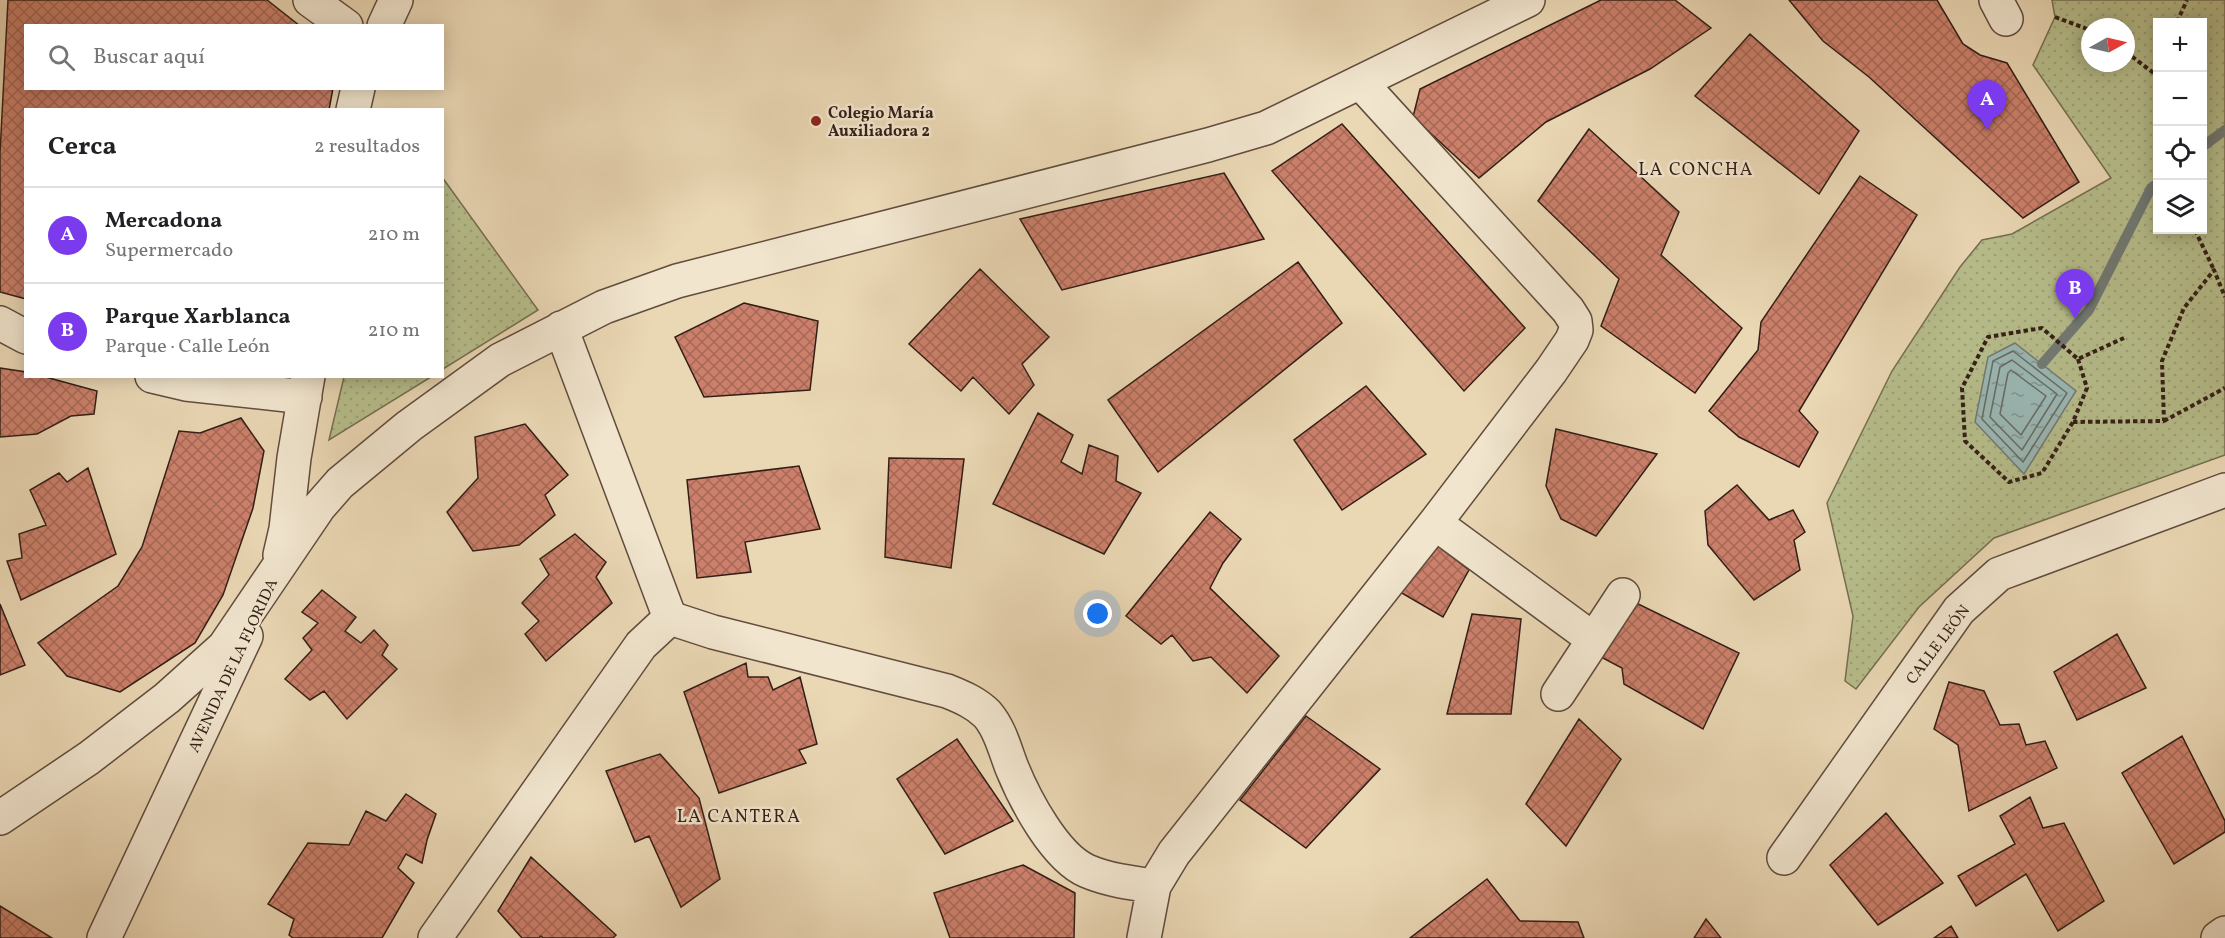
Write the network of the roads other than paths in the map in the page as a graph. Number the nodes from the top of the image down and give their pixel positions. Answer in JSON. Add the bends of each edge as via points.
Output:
{"nodes":[{"id":1,"x":310,"y":0,"type":"edge"},
{"id":2,"x":396,"y":0,"type":"edge"},
{"id":3,"x":1528,"y":0,"type":"edge"},
{"id":4,"x":343,"y":24,"type":"edge"},
{"id":5,"x":385,"y":24,"type":"edge"},
{"id":6,"x":1360,"y":82,"type":"junction"},
{"id":7,"x":358,"y":90,"type":"edge"},
{"id":8,"x":353,"y":108,"type":"edge"},
{"id":9,"x":0,"y":323,"type":"edge"},
{"id":10,"x":561,"y":328,"type":"junction"},
{"id":11,"x":24,"y":336,"type":"edge"},
{"id":12,"x":160,"y":378,"type":"edge"},
{"id":13,"x":306,"y":387,"type":"edge"},
{"id":14,"x":2225,"y":490,"type":"edge"},
{"id":15,"x":1435,"y":523,"type":"junction"},
{"id":16,"x":275,"y":575,"type":"junction"},
{"id":17,"x":1623,"y":595,"type":"dead end"},
{"id":18,"x":670,"y":618,"type":"junction"},
{"id":19,"x":1593,"y":639,"type":"junction"},
{"id":20,"x":1558,"y":694,"type":"dead end"},
{"id":21,"x":0,"y":818,"type":"edge"},
{"id":22,"x":1784,"y":858,"type":"dead end"},
{"id":23,"x":1154,"y":886,"type":"junction"},
{"id":24,"x":2225,"y":933,"type":"edge"},
{"id":25,"x":104,"y":938,"type":"edge"},
{"id":26,"x":435,"y":938,"type":"edge"},
{"id":27,"x":1144,"y":938,"type":"edge"},
{"id":28,"x":2218,"y":938,"type":"edge"}],
"edges":[{"from":1,"to":4,"type":"street"},
{"from":2,"to":5,"type":"street"},
{"from":3,"to":6,"type":"street"},
{"from":6,"to":10,"type":"street","via":[[1266,128],[677,280],[603,307]]},
{"from":6,"to":15,"type":"street","via":[[1575,321],[1572,340],[1551,371]]},
{"from":7,"to":8,"type":"street"},
{"from":9,"to":11,"type":"street"},
{"from":10,"to":16,"type":"street","via":[[500,360],[409,426],[340,483],[318,507]]},
{"from":10,"to":18,"type":"street"},
{"from":12,"to":13,"type":"street","via":[[186,384]]},
{"from":13,"to":16,"type":"street","name":"AVENIDA DE LA FLORIDA","via":[[286,529]]},
{"from":14,"to":22,"type":"street","name":"CALLE LEÓN","via":[[1999,574],[1959,610]]},
{"from":15,"to":19,"type":"street"},
{"from":15,"to":23,"type":"street","via":[[1174,853]]},
{"from":16,"to":21,"type":"street","via":[[224,647],[195,675],[89,758]]},
{"from":16,"to":25,"type":"street","name":"AVENIDA DE LA FLORIDA"},
{"from":17,"to":19,"type":"street"},
{"from":18,"to":23,"type":"street","via":[[947,691],[970,701],[988,715],[1024,795],[1057,848],[1085,870],[1118,881]]},
{"from":18,"to":26,"type":"street","via":[[641,645]]},
{"from":19,"to":20,"type":"street"},
{"from":23,"to":27,"type":"street"},
{"from":24,"to":28,"type":"street"}]}
